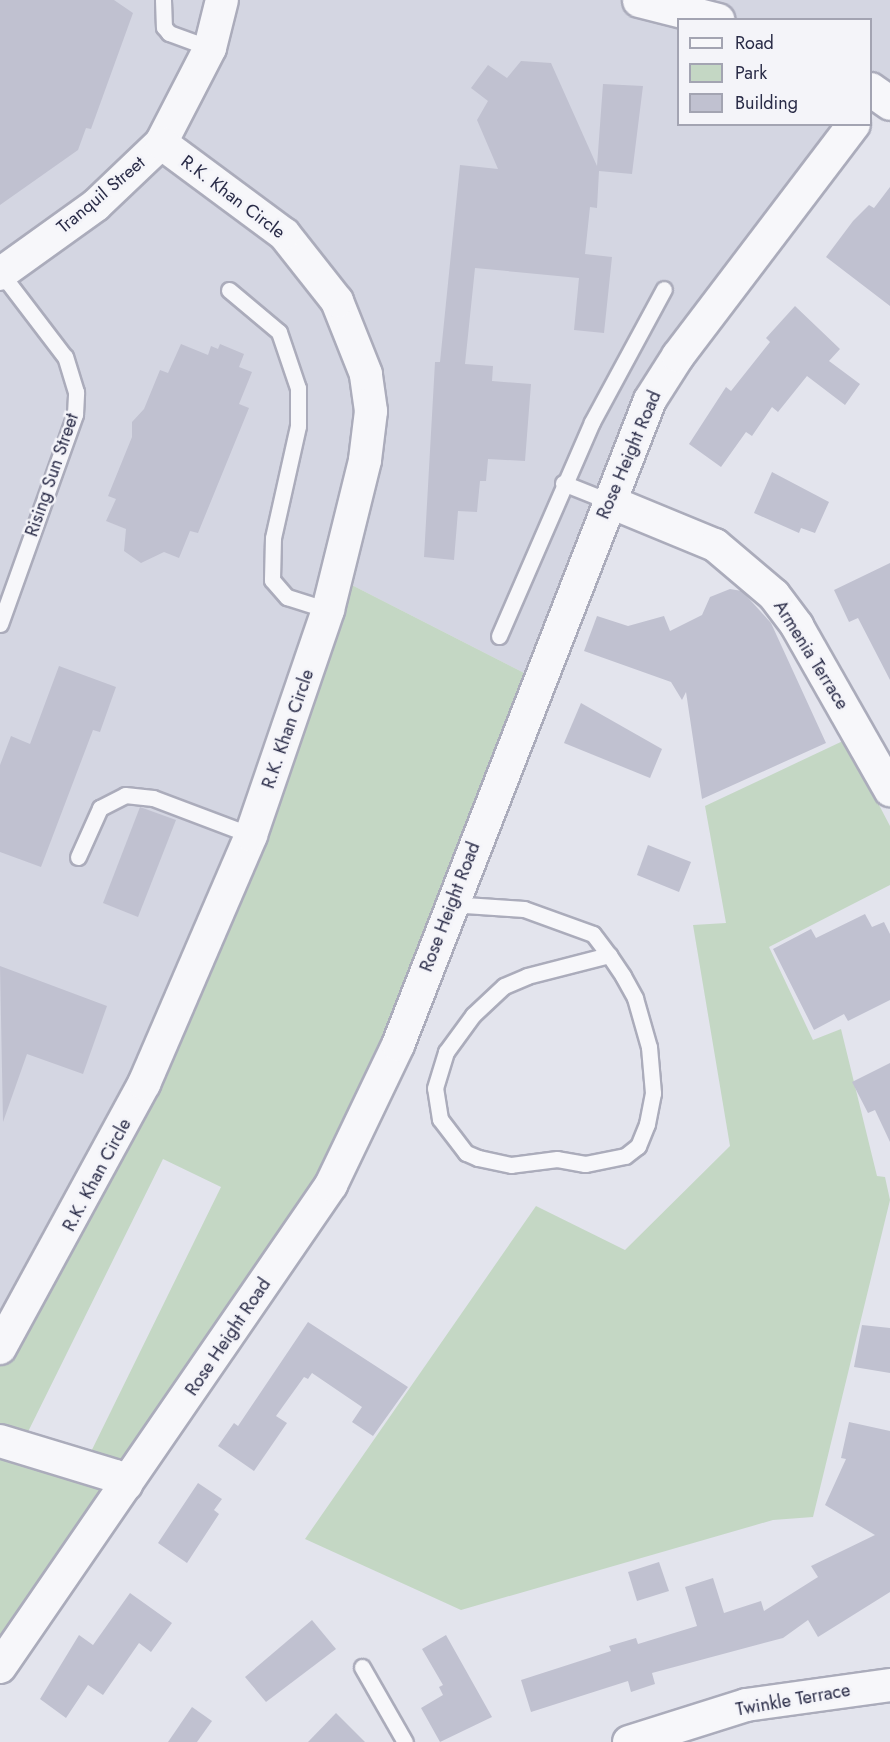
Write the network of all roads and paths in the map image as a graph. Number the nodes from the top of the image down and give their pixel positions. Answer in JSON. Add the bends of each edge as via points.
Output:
{"nodes":[{"id":1,"x":163,"y":0,"type":"edge"},
{"id":2,"x":222,"y":0,"type":"edge"},
{"id":3,"x":639,"y":0,"type":"edge"},
{"id":4,"x":685,"y":5,"type":"edge"},
{"id":5,"x":714,"y":18,"type":"edge"},
{"id":6,"x":210,"y":48,"type":"junction"},
{"id":7,"x":852,"y":126,"type":"edge"},
{"id":8,"x":161,"y":143,"type":"junction"},
{"id":9,"x":0,"y":273,"type":"edge"},
{"id":10,"x":664,"y":289,"type":"dead end"},
{"id":11,"x":229,"y":290,"type":"dead end"},
{"id":12,"x":563,"y":483,"type":"junction"},
{"id":13,"x":608,"y":501,"type":"junction"},
{"id":14,"x":328,"y":610,"type":"junction"},
{"id":15,"x":0,"y":624,"type":"edge"},
{"id":16,"x":499,"y":636,"type":"dead end"},
{"id":17,"x":890,"y":790,"type":"edge"},
{"id":18,"x":250,"y":835,"type":"junction"},
{"id":19,"x":78,"y":857,"type":"dead end"},
{"id":20,"x":450,"y":904,"type":"junction"},
{"id":21,"x":609,"y":956,"type":"junction"},
{"id":22,"x":0,"y":1348,"type":"edge"},
{"id":23,"x":0,"y":1441,"type":"edge"},
{"id":24,"x":126,"y":1484,"type":"junction"},
{"id":25,"x":362,"y":1667,"type":"dead end"},
{"id":26,"x":0,"y":1668,"type":"edge"},
{"id":27,"x":890,"y":1685,"type":"edge"},
{"id":28,"x":405,"y":1742,"type":"edge"},
{"id":29,"x":629,"y":1742,"type":"edge"}],
"edges":[{"from":1,"to":6,"type":"lane","via":[[164,27]]},
{"from":2,"to":6,"type":"street","name":"Tranquil Street"},
{"from":3,"to":4,"type":"street"},
{"from":4,"to":5,"type":"street"},
{"from":6,"to":8,"type":"street","name":"Tranquil Street"},
{"from":7,"to":13,"type":"street","name":"Rose Height Road","via":[[678,356],[650,400]]},
{"from":8,"to":9,"type":"street","name":"Tranquil Street","via":[[96,205]]},
{"from":8,"to":14,"type":"street","name":"R.K. Khan Circle","via":[[284,234],[312,265],[354,334],[371,411],[365,460]]},
{"from":9,"to":15,"type":"lane","name":"Rising Sun Street","via":[[65,357],[75,392],[75,414]]},
{"from":10,"to":12,"type":"lane","via":[[629,345]]},
{"from":11,"to":14,"type":"lane","via":[[279,332],[298,388],[298,426],[273,538],[272,580],[287,597]]},
{"from":12,"to":13,"type":"lane"},
{"from":12,"to":16,"type":"lane"},
{"from":13,"to":17,"type":"street","name":"Armenia Terrace","via":[[715,544],[774,595],[797,626]]},
{"from":13,"to":20,"type":"street","name":"Rose Height Road"},
{"from":14,"to":18,"type":"street","name":"R.K. Khan Circle"},
{"from":18,"to":19,"type":"lane","via":[[153,798],[125,795],[100,808]]},
{"from":18,"to":22,"type":"street","name":"R.K. Khan Circle","via":[[144,1084]]},
{"from":20,"to":21,"type":"lane","via":[[550,915],[593,934]]},
{"from":20,"to":24,"type":"street","name":"Rose Height Road","via":[[398,1045],[331,1185]]},
{"from":21,"to":21,"type":"lane","via":[[635,998],[649,1047],[653,1093],[638,1146],[625,1156],[585,1164],[557,1159],[510,1165],[466,1153],[447,1133],[436,1103],[438,1069],[457,1036],[485,1001],[504,987],[527,976]]},
{"from":23,"to":24,"type":"street","via":[[115,1476]]},
{"from":24,"to":26,"type":"street","name":"Rose Height Road"},
{"from":25,"to":28,"type":"lane"},
{"from":27,"to":29,"type":"street","name":"Twinkle Terrace","via":[[746,1705]]}]}
